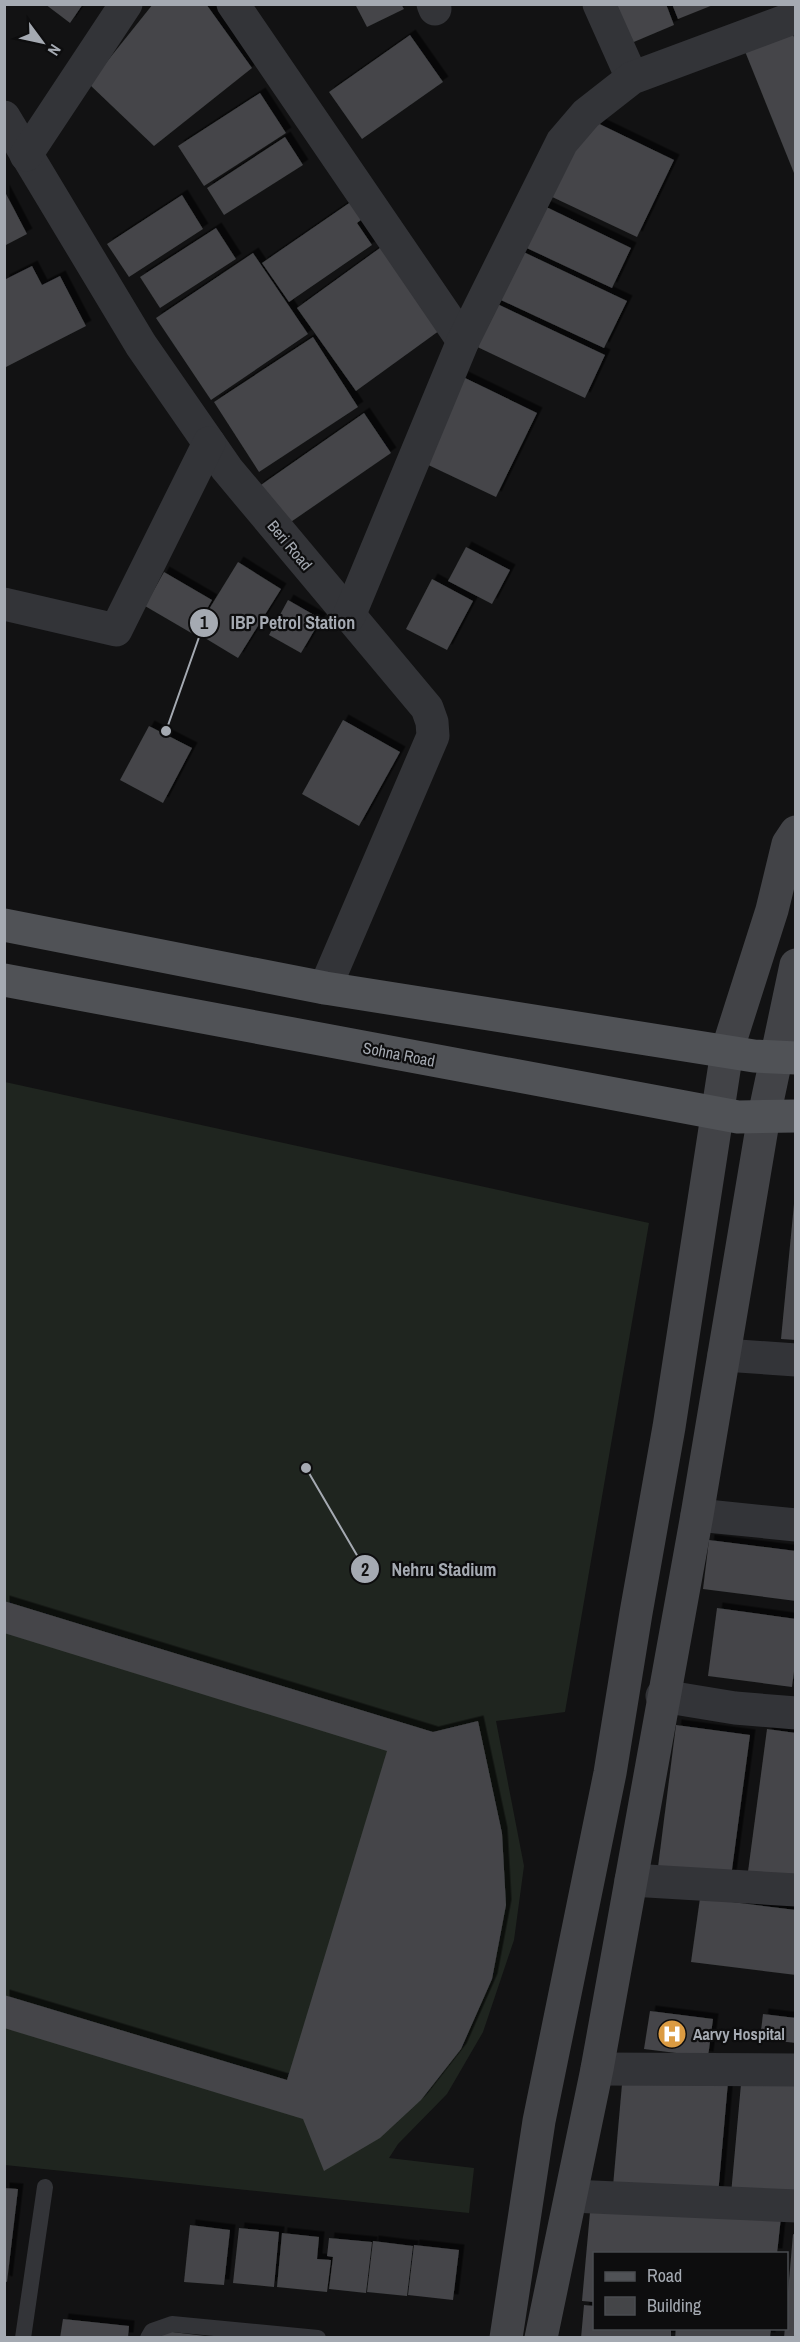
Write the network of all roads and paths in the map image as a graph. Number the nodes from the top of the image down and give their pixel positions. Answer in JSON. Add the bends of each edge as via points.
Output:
{"nodes":[{"id":1,"x":126,"y":4,"type":"edge"},
{"id":2,"x":232,"y":4,"type":"edge"},
{"id":3,"x":599,"y":4,"type":"edge"},
{"id":4,"x":795,"y":17,"type":"edge"},
{"id":5,"x":632,"y":78,"type":"junction"},
{"id":6,"x":4,"y":117,"type":"edge"},
{"id":7,"x":26,"y":155,"type":"junction"},
{"id":8,"x":464,"y":341,"type":"junction"},
{"id":9,"x":209,"y":443,"type":"junction"},
{"id":10,"x":4,"y":604,"type":"edge"},
{"id":11,"x":349,"y":616,"type":"junction"},
{"id":12,"x":795,"y":832,"type":"edge"},
{"id":13,"x":4,"y":924,"type":"edge"},
{"id":14,"x":795,"y":965,"type":"edge"},
{"id":15,"x":4,"y":980,"type":"edge"},
{"id":16,"x":325,"y":988,"type":"junction"},
{"id":17,"x":727,"y":1051,"type":"junction"},
{"id":18,"x":786,"y":1058,"type":"edge"},
{"id":19,"x":718,"y":1114,"type":"junction"},
{"id":20,"x":779,"y":1116,"type":"edge"},
{"id":21,"x":724,"y":1355,"type":"junction"},
{"id":22,"x":795,"y":1360,"type":"edge"},
{"id":23,"x":697,"y":1515,"type":"junction"},
{"id":24,"x":795,"y":1525,"type":"edge"},
{"id":25,"x":662,"y":1696,"type":"junction"},
{"id":26,"x":795,"y":1713,"type":"edge"},
{"id":27,"x":631,"y":1880,"type":"junction"},
{"id":28,"x":795,"y":1890,"type":"edge"},
{"id":29,"x":597,"y":2068,"type":"junction"},
{"id":30,"x":795,"y":2070,"type":"edge"},
{"id":31,"x":45,"y":2187,"type":"dead end"},
{"id":32,"x":571,"y":2196,"type":"junction"},
{"id":33,"x":795,"y":2206,"type":"edge"},
{"id":34,"x":23,"y":2337,"type":"edge"},
{"id":35,"x":148,"y":2337,"type":"edge"},
{"id":36,"x":318,"y":2337,"type":"edge"},
{"id":37,"x":506,"y":2337,"type":"edge"},
{"id":38,"x":541,"y":2337,"type":"edge"}],
"edges":[{"from":1,"to":7,"type":"street"},
{"from":2,"to":8,"type":"street"},
{"from":3,"to":5,"type":"street"},
{"from":4,"to":5,"type":"street"},
{"from":5,"to":8,"type":"street","via":[[586,114],[562,142]]},
{"from":6,"to":7,"type":"street","name":"Beri Road"},
{"from":7,"to":9,"type":"street","name":"Beri Road","via":[[141,345]]},
{"from":8,"to":11,"type":"street"},
{"from":9,"to":10,"type":"street","via":[[116,630]]},
{"from":9,"to":11,"type":"street","name":"Beri Road"},
{"from":11,"to":16,"type":"street","name":"Beri Road","via":[[427,708],[433,736]]},
{"from":12,"to":17,"type":"main road","via":[[788,844],[772,910]]},
{"from":13,"to":16,"type":"main road"},
{"from":14,"to":18,"type":"main road"},
{"from":15,"to":19,"type":"main road","name":"Sohna Road"},
{"from":16,"to":17,"type":"main road"},
{"from":17,"to":18,"type":"main road"},
{"from":17,"to":19,"type":"main road"},
{"from":18,"to":20,"type":"main road"},
{"from":19,"to":20,"type":"main road","name":"Sohna Road"},
{"from":19,"to":37,"type":"main road","via":[[610,1773],[539,2121]]},
{"from":20,"to":21,"type":"main road"},
{"from":21,"to":22,"type":"street"},
{"from":21,"to":23,"type":"main road"},
{"from":23,"to":24,"type":"street"},
{"from":23,"to":25,"type":"main road"},
{"from":25,"to":26,"type":"street"},
{"from":25,"to":27,"type":"main road"},
{"from":27,"to":28,"type":"street"},
{"from":27,"to":29,"type":"main road"},
{"from":29,"to":30,"type":"street"},
{"from":29,"to":32,"type":"main road"},
{"from":31,"to":34,"type":"lane"},
{"from":32,"to":33,"type":"street"},
{"from":32,"to":38,"type":"main road"},
{"from":35,"to":36,"type":"lane","via":[[152,2331],[172,2324]]}]}
